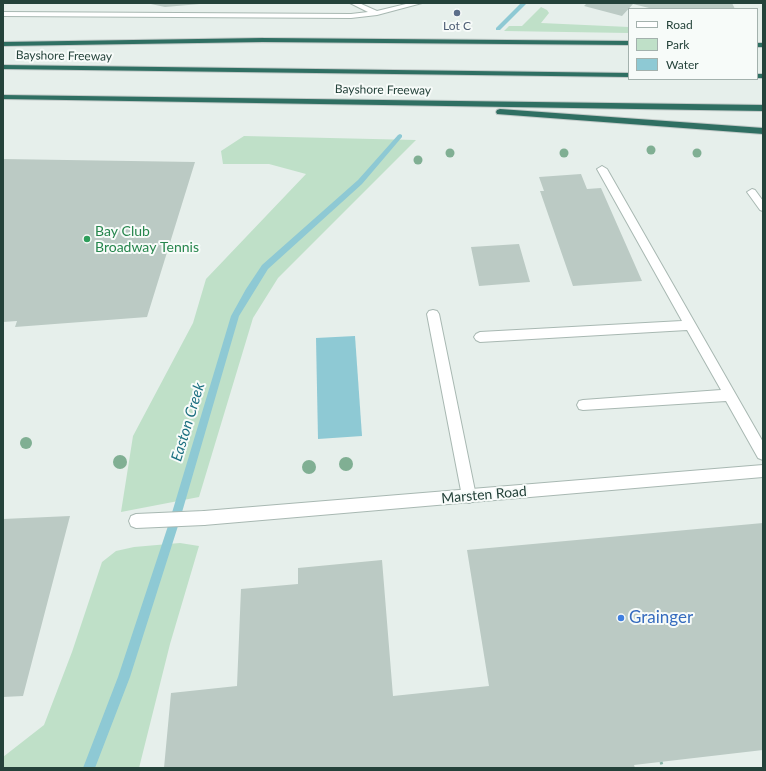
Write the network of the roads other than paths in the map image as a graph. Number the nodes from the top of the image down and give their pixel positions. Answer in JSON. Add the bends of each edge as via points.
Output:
{"nodes":[{"id":1,"x":353,"y":3,"type":"edge"},
{"id":2,"x":418,"y":3,"type":"edge"},
{"id":3,"x":378,"y":13,"type":"junction"},
{"id":4,"x":3,"y":14,"type":"edge"},
{"id":5,"x":628,"y":43,"type":"edge"},
{"id":6,"x":3,"y":44,"type":"edge"},
{"id":7,"x":3,"y":67,"type":"edge"},
{"id":8,"x":628,"y":75,"type":"edge"},
{"id":9,"x":3,"y":97,"type":"edge"},
{"id":10,"x":375,"y":102,"type":"junction"},
{"id":11,"x":763,"y":108,"type":"edge"},
{"id":12,"x":763,"y":131,"type":"edge"},
{"id":13,"x":602,"y":169,"type":"dead end"},
{"id":14,"x":752,"y":192,"type":"dead end"},
{"id":15,"x":763,"y":208,"type":"edge"},
{"id":16,"x":433,"y":314,"type":"dead end"},
{"id":17,"x":690,"y":324,"type":"junction"},
{"id":18,"x":480,"y":337,"type":"dead end"},
{"id":19,"x":730,"y":396,"type":"junction"},
{"id":20,"x":583,"y":405,"type":"dead end"},
{"id":21,"x":763,"y":454,"type":"edge"},
{"id":22,"x":763,"y":471,"type":"edge"},
{"id":23,"x":469,"y":496,"type":"junction"},
{"id":24,"x":136,"y":521,"type":"dead end"}],
"edges":[{"from":1,"to":3,"type":"street"},
{"from":2,"to":3,"type":"street"},
{"from":3,"to":4,"type":"street","via":[[351,16]]},
{"from":5,"to":6,"type":"highway","via":[[255,40]]},
{"from":7,"to":8,"type":"highway","name":"Bayshore Freeway"},
{"from":9,"to":10,"type":"highway","name":"Bayshore Freeway"},
{"from":10,"to":11,"type":"highway","name":"Bayshore Freeway"},
{"from":10,"to":12,"type":"highway"},
{"from":13,"to":17,"type":"street"},
{"from":14,"to":15,"type":"street"},
{"from":16,"to":23,"type":"street"},
{"from":17,"to":18,"type":"street"},
{"from":17,"to":19,"type":"street"},
{"from":19,"to":20,"type":"street"},
{"from":19,"to":21,"type":"street"},
{"from":22,"to":23,"type":"street","name":"Marsten Road"},
{"from":23,"to":24,"type":"street","name":"Marsten Road","via":[[204,518]]}]}
